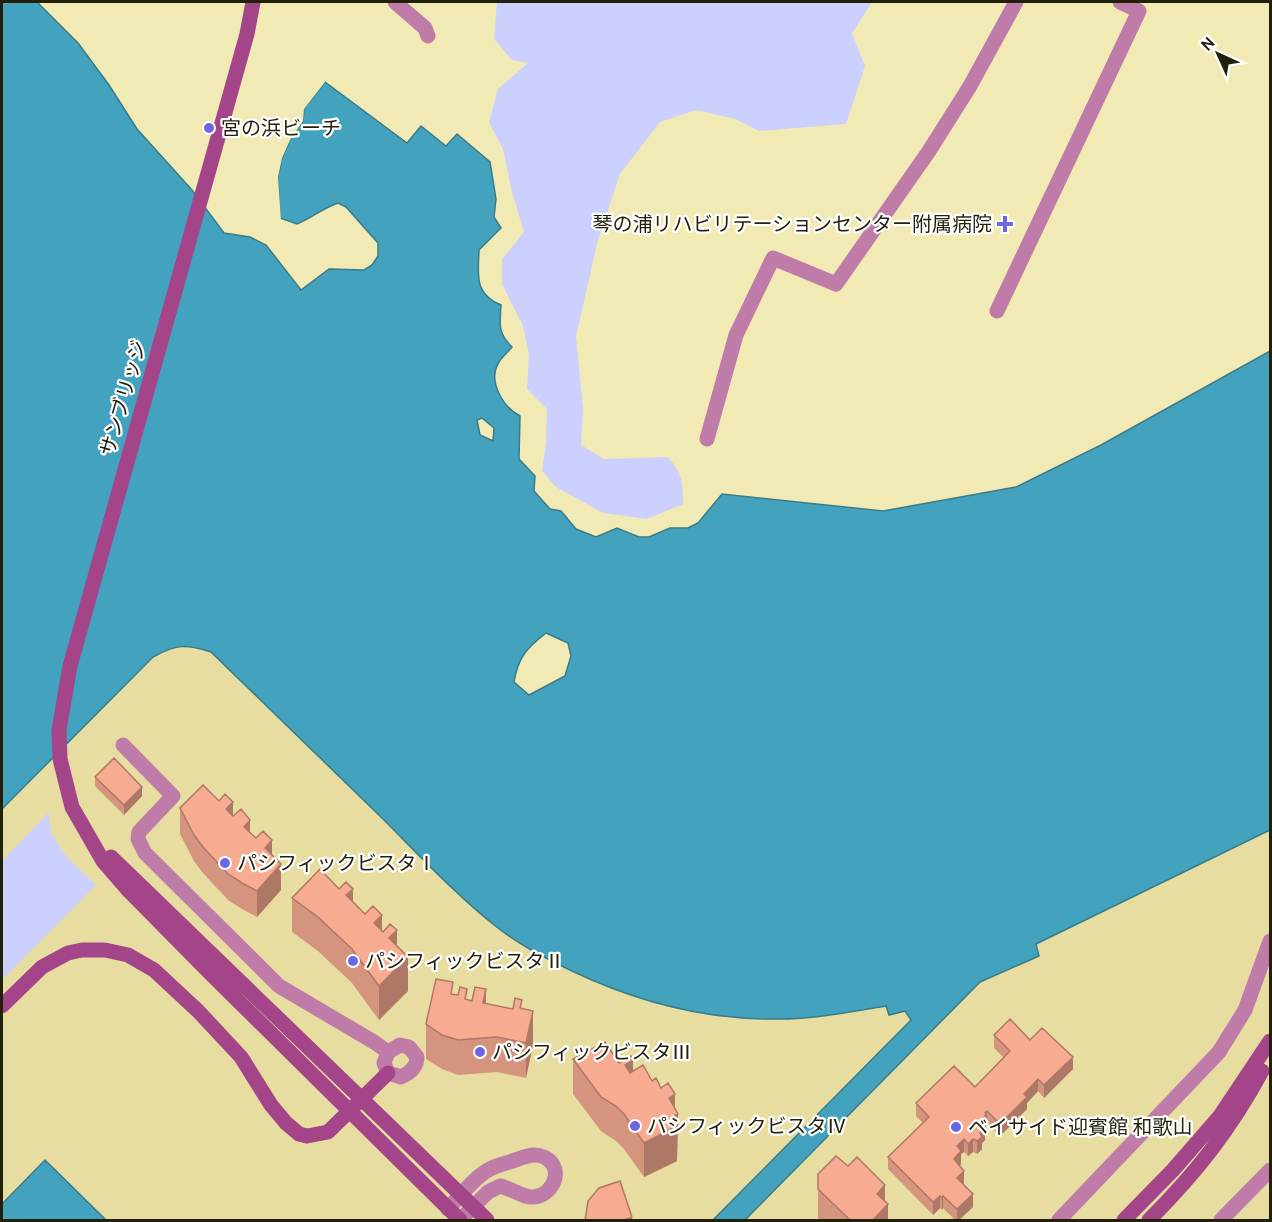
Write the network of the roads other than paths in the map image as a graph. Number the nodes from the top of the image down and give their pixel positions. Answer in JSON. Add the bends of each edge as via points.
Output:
{"nodes":[{"id":1,"x":253,"y":2,"type":"edge"},
{"id":2,"x":395,"y":2,"type":"edge"},
{"id":3,"x":1016,"y":2,"type":"edge"},
{"id":4,"x":1120,"y":2,"type":"edge"},
{"id":5,"x":428,"y":36,"type":"dead end"},
{"id":6,"x":997,"y":311,"type":"dead end"},
{"id":7,"x":707,"y":439,"type":"dead end"},
{"id":8,"x":123,"y":745,"type":"dead end"},
{"id":9,"x":72,"y":807,"type":"junction"},
{"id":10,"x":1270,"y":941,"type":"edge"},
{"id":11,"x":2,"y":1006,"type":"edge"},
{"id":12,"x":1270,"y":1041,"type":"edge"},
{"id":13,"x":388,"y":1052,"type":"junction"},
{"id":14,"x":1270,"y":1055,"type":"edge"},
{"id":15,"x":388,"y":1073,"type":"junction"},
{"id":16,"x":361,"y":1099,"type":"junction"},
{"id":17,"x":349,"y":1111,"type":"junction"},
{"id":18,"x":1270,"y":1170,"type":"edge"},
{"id":19,"x":461,"y":1196,"type":"junction"},
{"id":20,"x":473,"y":1207,"type":"junction"},
{"id":21,"x":448,"y":1209,"type":"junction"},
{"id":22,"x":460,"y":1220,"type":"edge"},
{"id":23,"x":487,"y":1221,"type":"edge"},
{"id":24,"x":1059,"y":1221,"type":"edge"},
{"id":25,"x":1124,"y":1221,"type":"edge"},
{"id":26,"x":1149,"y":1221,"type":"edge"},
{"id":27,"x":1221,"y":1221,"type":"edge"}],
"edges":[{"from":1,"to":9,"type":"street","name":"サンブリッジ","via":[[70,666],[59,730],[60,759]]},
{"from":2,"to":5,"type":"street","via":[[425,28]]},
{"from":3,"to":7,"type":"street","via":[[929,151],[836,284],[773,258],[736,335]]},
{"from":4,"to":6,"type":"street","via":[[1138,11]]},
{"from":8,"to":13,"type":"street","via":[[173,796],[139,832],[145,853],[279,986]]},
{"from":9,"to":16,"type":"street","via":[[101,847]]},
{"from":9,"to":17,"type":"street","via":[[92,845],[129,891]]},
{"from":10,"to":24,"type":"street","via":[[1245,1010],[1219,1052]]},
{"from":11,"to":17,"type":"street","via":[[42,967],[68,953],[105,950],[128,955],[154,970],[219,1032],[241,1057],[277,1112],[299,1134],[314,1136],[328,1131]]},
{"from":12,"to":25,"type":"street","via":[[1220,1116]]},
{"from":13,"to":15,"type":"street","via":[[384,1063]]},
{"from":13,"to":15,"type":"street","via":[[405,1046],[415,1053],[417,1061],[405,1076]]},
{"from":14,"to":26,"type":"street","via":[[1218,1143]]},
{"from":15,"to":16,"type":"street"},
{"from":16,"to":17,"type":"street"},
{"from":16,"to":19,"type":"street"},
{"from":17,"to":21,"type":"street"},
{"from":18,"to":27,"type":"street"},
{"from":19,"to":20,"type":"street"},
{"from":19,"to":20,"type":"street","via":[[491,1168],[528,1156],[547,1158],[555,1168],[554,1183],[544,1194],[531,1197],[500,1186]]},
{"from":19,"to":21,"type":"street"},
{"from":20,"to":22,"type":"street"},
{"from":20,"to":23,"type":"street"},
{"from":21,"to":22,"type":"street"}]}
